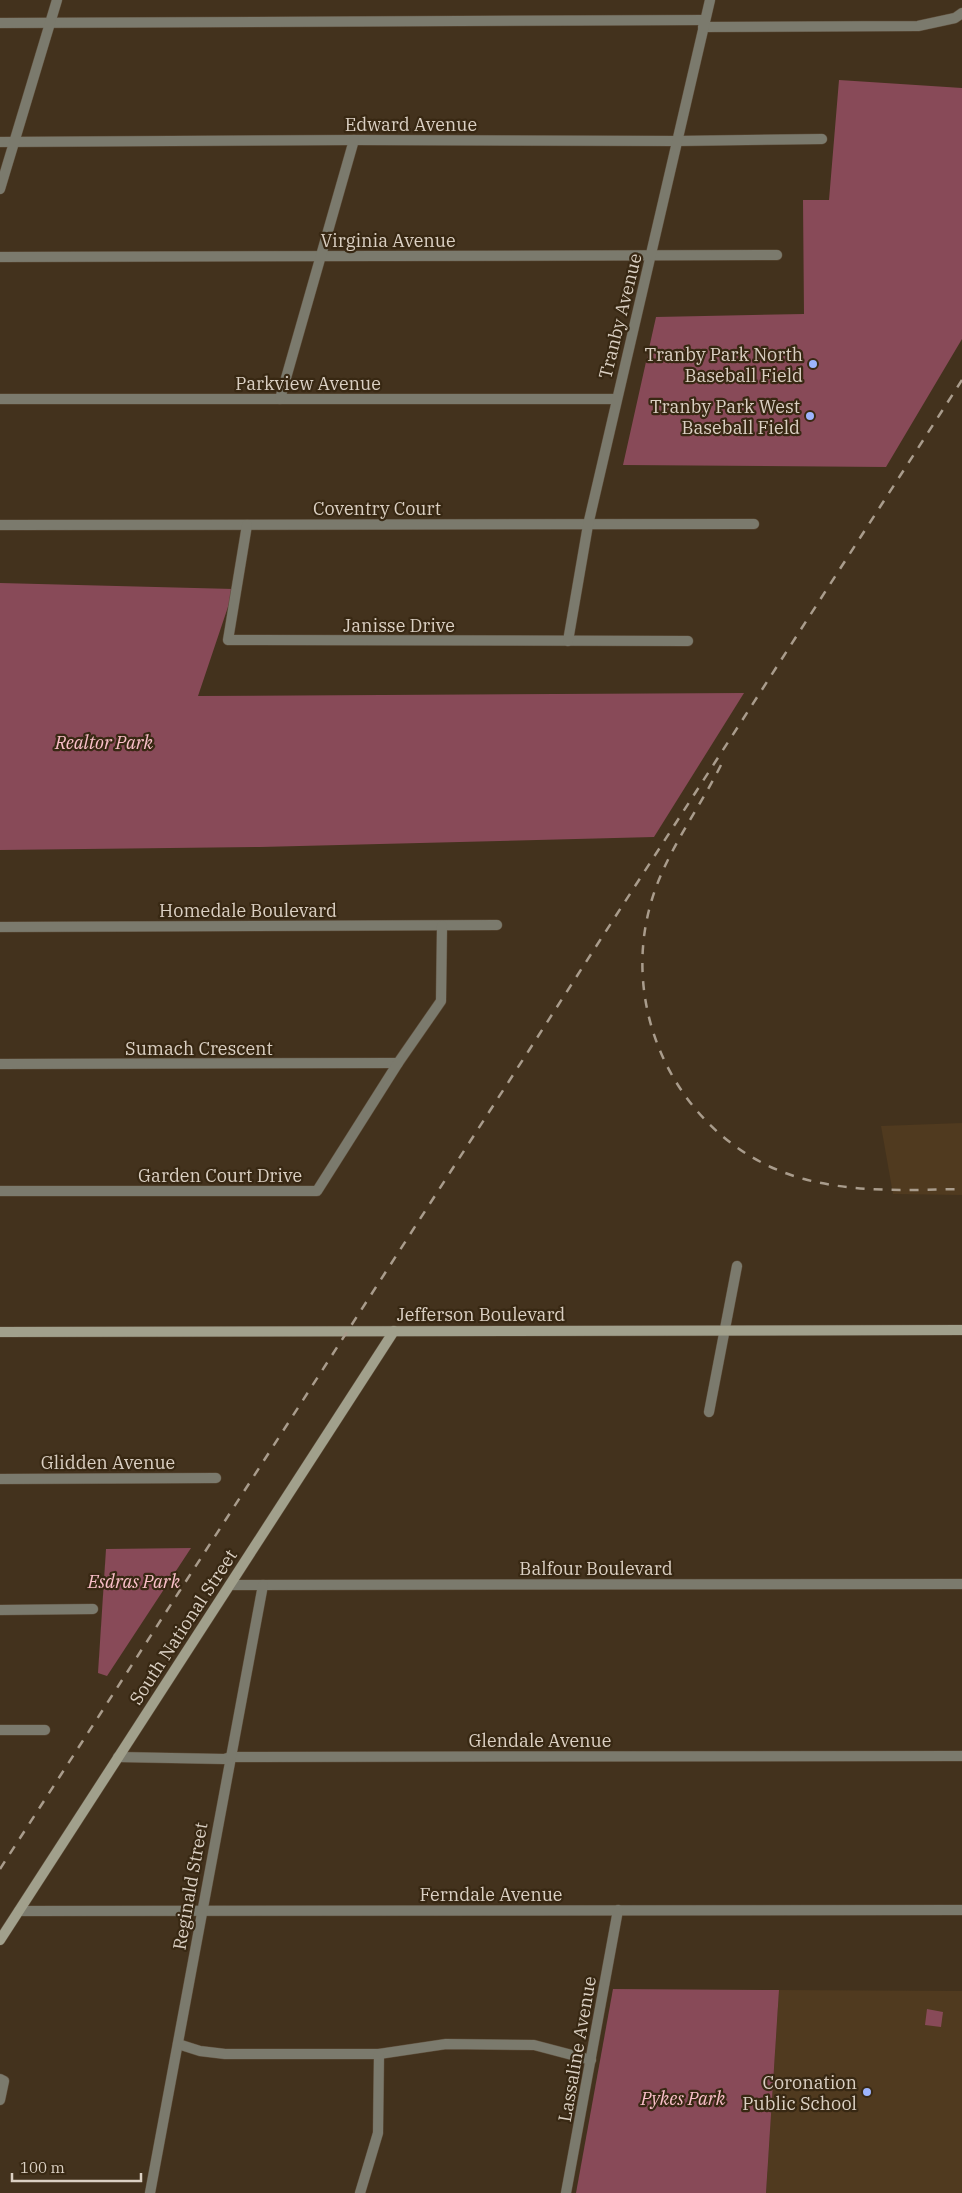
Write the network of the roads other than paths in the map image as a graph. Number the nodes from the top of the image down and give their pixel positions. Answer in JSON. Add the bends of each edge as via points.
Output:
{"nodes":[{"id":1,"x":57,"y":0,"type":"edge"},
{"id":2,"x":710,"y":0,"type":"edge"},
{"id":3,"x":962,"y":13,"type":"edge"},
{"id":4,"x":0,"y":23,"type":"edge"},
{"id":5,"x":50,"y":23,"type":"junction"},
{"id":6,"x":704,"y":24,"type":"junction"},
{"id":7,"x":822,"y":139,"type":"dead end"},
{"id":8,"x":354,"y":140,"type":"junction"},
{"id":9,"x":0,"y":142,"type":"edge"},
{"id":10,"x":14,"y":142,"type":"junction"},
{"id":11,"x":677,"y":142,"type":"junction"},
{"id":12,"x":0,"y":189,"type":"edge"},
{"id":13,"x":651,"y":256,"type":"junction"},
{"id":14,"x":777,"y":256,"type":"dead end"},
{"id":15,"x":0,"y":257,"type":"edge"},
{"id":16,"x":319,"y":257,"type":"junction"},
{"id":17,"x":0,"y":399,"type":"edge"},
{"id":18,"x":280,"y":399,"type":"junction"},
{"id":19,"x":616,"y":399,"type":"junction"},
{"id":20,"x":754,"y":524,"type":"dead end"},
{"id":21,"x":0,"y":525,"type":"edge"},
{"id":22,"x":247,"y":525,"type":"junction"},
{"id":23,"x":588,"y":525,"type":"junction"},
{"id":24,"x":568,"y":641,"type":"junction"},
{"id":25,"x":688,"y":641,"type":"dead end"},
{"id":26,"x":497,"y":925,"type":"dead end"},
{"id":27,"x":442,"y":926,"type":"junction"},
{"id":28,"x":0,"y":927,"type":"edge"},
{"id":29,"x":0,"y":1064,"type":"edge"},
{"id":30,"x":398,"y":1064,"type":"junction"},
{"id":31,"x":0,"y":1191,"type":"edge"},
{"id":32,"x":737,"y":1266,"type":"dead end"},
{"id":33,"x":724,"y":1330,"type":"junction"},
{"id":34,"x":962,"y":1330,"type":"edge"},
{"id":35,"x":394,"y":1331,"type":"junction"},
{"id":36,"x":0,"y":1332,"type":"edge"},
{"id":37,"x":709,"y":1412,"type":"dead end"},
{"id":38,"x":216,"y":1478,"type":"dead end"},
{"id":39,"x":0,"y":1479,"type":"edge"},
{"id":40,"x":962,"y":1584,"type":"edge"},
{"id":41,"x":230,"y":1585,"type":"junction"},
{"id":42,"x":263,"y":1585,"type":"junction"},
{"id":43,"x":92,"y":1609,"type":"dead end"},
{"id":44,"x":0,"y":1610,"type":"edge"},
{"id":45,"x":0,"y":1730,"type":"edge"},
{"id":46,"x":45,"y":1730,"type":"dead end"},
{"id":47,"x":962,"y":1756,"type":"edge"},
{"id":48,"x":118,"y":1757,"type":"junction"},
{"id":49,"x":231,"y":1757,"type":"junction"},
{"id":50,"x":19,"y":1910,"type":"junction"},
{"id":51,"x":618,"y":1910,"type":"junction"},
{"id":52,"x":962,"y":1910,"type":"edge"},
{"id":53,"x":202,"y":1911,"type":"junction"},
{"id":54,"x":0,"y":1940,"type":"edge"},
{"id":55,"x":178,"y":2044,"type":"junction"},
{"id":56,"x":378,"y":2054,"type":"junction"},
{"id":57,"x":592,"y":2060,"type":"junction"},
{"id":58,"x":0,"y":2079,"type":"edge"},
{"id":59,"x":0,"y":2100,"type":"edge"},
{"id":60,"x":150,"y":2193,"type":"edge"},
{"id":61,"x":360,"y":2193,"type":"edge"},
{"id":62,"x":566,"y":2193,"type":"edge"}],
"edges":[{"from":1,"to":5,"type":"street"},
{"from":2,"to":6,"type":"street","name":"Tranby Avenue"},
{"from":3,"to":6,"type":"street","via":[[954,18],[918,26]]},
{"from":4,"to":5,"type":"street"},
{"from":5,"to":6,"type":"street"},
{"from":5,"to":10,"type":"street"},
{"from":6,"to":11,"type":"street","name":"Tranby Avenue"},
{"from":7,"to":11,"type":"street","name":"Edward Avenue"},
{"from":8,"to":10,"type":"street","name":"Edward Avenue"},
{"from":8,"to":11,"type":"street","name":"Edward Avenue"},
{"from":8,"to":16,"type":"street"},
{"from":9,"to":10,"type":"street","name":"Edward Avenue"},
{"from":10,"to":12,"type":"street"},
{"from":11,"to":13,"type":"street","name":"Tranby Avenue"},
{"from":13,"to":14,"type":"street","name":"Virginia Avenue"},
{"from":13,"to":16,"type":"street","name":"Virginia Avenue"},
{"from":13,"to":19,"type":"street","name":"Tranby Avenue"},
{"from":15,"to":16,"type":"street","name":"Virginia Avenue"},
{"from":16,"to":18,"type":"street"},
{"from":17,"to":18,"type":"street","name":"Parkview Avenue"},
{"from":18,"to":19,"type":"street","name":"Parkview Avenue"},
{"from":19,"to":23,"type":"street","name":"Tranby Avenue"},
{"from":20,"to":23,"type":"street","name":"Coventry Court"},
{"from":21,"to":22,"type":"street","name":"Coventry Court"},
{"from":22,"to":23,"type":"street","name":"Coventry Court"},
{"from":22,"to":24,"type":"street","name":"Janisse Drive","via":[[228,640]]},
{"from":23,"to":24,"type":"street","name":"Tranby Avenue"},
{"from":24,"to":25,"type":"street","name":"Janisse Drive"},
{"from":26,"to":27,"type":"street","name":"Homedale Boulevard"},
{"from":27,"to":28,"type":"street","name":"Homedale Boulevard"},
{"from":27,"to":30,"type":"street","name":"Garden Court Drive","via":[[441,1001]]},
{"from":29,"to":30,"type":"street","name":"Sumach Crescent"},
{"from":30,"to":31,"type":"street","name":"Garden Court Drive","via":[[317,1192]]},
{"from":32,"to":33,"type":"street"},
{"from":33,"to":34,"type":"street","name":"Jefferson Boulevard"},
{"from":33,"to":35,"type":"street","name":"Jefferson Boulevard"},
{"from":33,"to":37,"type":"street"},
{"from":35,"to":36,"type":"street","name":"Jefferson Boulevard"},
{"from":35,"to":41,"type":"street","name":"South National Street"},
{"from":38,"to":39,"type":"street","name":"Glidden Avenue"},
{"from":40,"to":42,"type":"street","name":"Balfour Boulevard"},
{"from":41,"to":42,"type":"street","name":"Balfour Boulevard"},
{"from":41,"to":48,"type":"street","name":"South National Street"},
{"from":42,"to":49,"type":"street","name":"Reginald Street"},
{"from":43,"to":44,"type":"street"},
{"from":45,"to":46,"type":"street"},
{"from":47,"to":49,"type":"street","name":"Glendale Avenue"},
{"from":48,"to":49,"type":"street","name":"Glendale Avenue"},
{"from":48,"to":50,"type":"street","name":"South National Street"},
{"from":49,"to":53,"type":"street","name":"Reginald Street"},
{"from":50,"to":53,"type":"street","name":"Ferndale Avenue"},
{"from":50,"to":54,"type":"street","name":"South National Street"},
{"from":51,"to":52,"type":"street","name":"Ferndale Avenue"},
{"from":51,"to":53,"type":"street","name":"Ferndale Avenue"},
{"from":51,"to":57,"type":"street","name":"Lassaline Avenue"},
{"from":53,"to":55,"type":"street","name":"Reginald Street"},
{"from":55,"to":56,"type":"street","via":[[225,2054]]},
{"from":55,"to":60,"type":"street","name":"Reginald Street"},
{"from":56,"to":57,"type":"street","via":[[446,2044],[534,2045]]},
{"from":56,"to":61,"type":"street","via":[[378,2133]]},
{"from":57,"to":62,"type":"street","name":"Lassaline Avenue"},
{"from":58,"to":59,"type":"street","via":[[4,2081]]}]}
